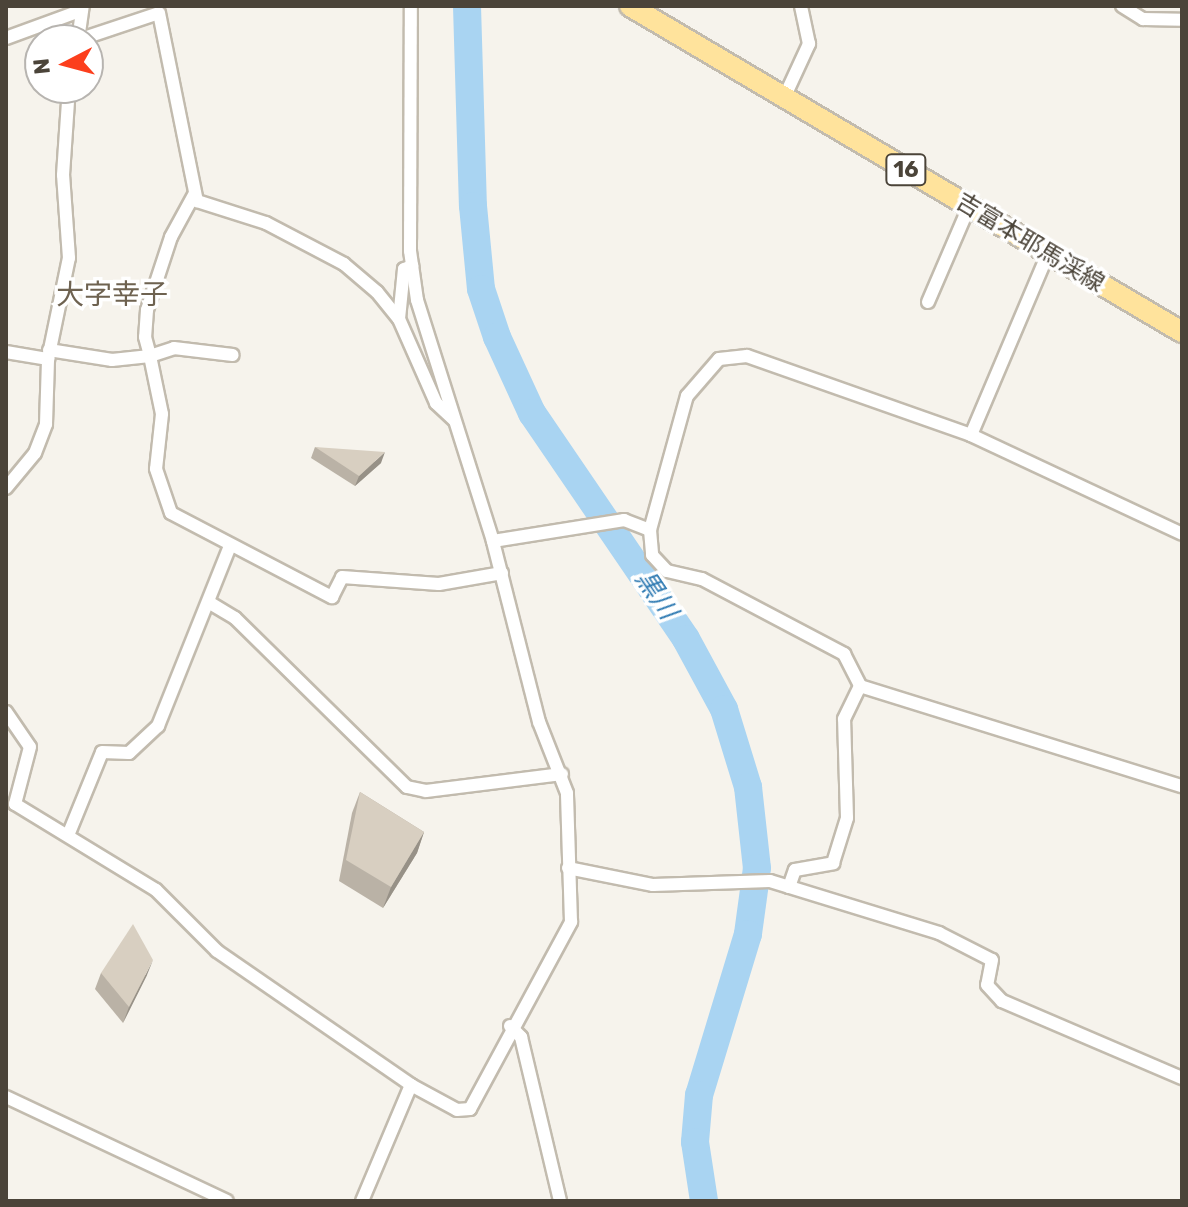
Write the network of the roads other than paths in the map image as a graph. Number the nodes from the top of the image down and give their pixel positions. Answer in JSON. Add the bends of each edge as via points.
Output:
{"nodes":[{"id":1,"x":411,"y":6,"type":"edge"},
{"id":2,"x":630,"y":6,"type":"edge"},
{"id":3,"x":801,"y":6,"type":"edge"},
{"id":4,"x":1122,"y":6,"type":"edge"},
{"id":5,"x":83,"y":8,"type":"edge"},
{"id":6,"x":1182,"y":20,"type":"edge"},
{"id":7,"x":104,"y":31,"type":"edge"},
{"id":8,"x":6,"y":38,"type":"edge"},
{"id":9,"x":784,"y":98,"type":"junction"},
{"id":10,"x":68,"y":104,"type":"edge"},
{"id":11,"x":195,"y":193,"type":"junction"},
{"id":12,"x":969,"y":207,"type":"junction"},
{"id":13,"x":1048,"y":254,"type":"junction"},
{"id":14,"x":412,"y":266,"type":"junction"},
{"id":15,"x":928,"y":302,"type":"dead end"},
{"id":16,"x":399,"y":319,"type":"junction"},
{"id":17,"x":1182,"y":332,"type":"edge"},
{"id":18,"x":6,"y":352,"type":"edge"},
{"id":19,"x":49,"y":355,"type":"junction"},
{"id":20,"x":233,"y":355,"type":"dead end"},
{"id":21,"x":150,"y":356,"type":"junction"},
{"id":22,"x":454,"y":420,"type":"junction"},
{"id":23,"x":971,"y":435,"type":"junction"},
{"id":24,"x":6,"y":488,"type":"edge"},
{"id":25,"x":650,"y":530,"type":"junction"},
{"id":26,"x":1182,"y":534,"type":"edge"},
{"id":27,"x":493,"y":541,"type":"junction"},
{"id":28,"x":230,"y":546,"type":"junction"},
{"id":29,"x":502,"y":573,"type":"junction"},
{"id":30,"x":210,"y":603,"type":"junction"},
{"id":31,"x":860,"y":686,"type":"junction"},
{"id":32,"x":6,"y":712,"type":"edge"},
{"id":33,"x":562,"y":774,"type":"junction"},
{"id":34,"x":1182,"y":786,"type":"edge"},
{"id":35,"x":10,"y":806,"type":"edge"},
{"id":36,"x":69,"y":833,"type":"junction"},
{"id":37,"x":568,"y":868,"type":"junction"},
{"id":38,"x":789,"y":887,"type":"junction"},
{"id":39,"x":510,"y":1026,"type":"junction"},
{"id":40,"x":1182,"y":1078,"type":"edge"},
{"id":41,"x":411,"y":1085,"type":"junction"},
{"id":42,"x":6,"y":1097,"type":"edge"},
{"id":43,"x":227,"y":1201,"type":"edge"},
{"id":44,"x":362,"y":1201,"type":"edge"},
{"id":45,"x":560,"y":1201,"type":"edge"}],
"edges":[{"from":1,"to":14,"type":"street"},
{"from":2,"to":9,"type":"main road","name":"吉富本耶馬渓線","number":"16"},
{"from":3,"to":9,"type":"street","via":[[809,44]]},
{"from":4,"to":6,"type":"street","via":[[1143,19]]},
{"from":5,"to":8,"type":"street"},
{"from":7,"to":11,"type":"street","via":[[159,13]]},
{"from":9,"to":12,"type":"main road","name":"吉富本耶馬渓線","number":"16"},
{"from":10,"to":19,"type":"street","via":[[63,175],[69,258]]},
{"from":11,"to":16,"type":"street","via":[[197,201],[244,213],[344,264]]},
{"from":11,"to":21,"type":"street","via":[[147,310]]},
{"from":12,"to":13,"type":"main road","name":"吉富本耶馬渓線","number":"16"},
{"from":12,"to":15,"type":"street"},
{"from":13,"to":17,"type":"main road","name":"吉富本耶馬渓線","number":"16"},
{"from":13,"to":23,"type":"street"},
{"from":14,"to":16,"type":"street","via":[[404,269]]},
{"from":14,"to":22,"type":"street"},
{"from":16,"to":22,"type":"street","via":[[436,403]]},
{"from":18,"to":19,"type":"street"},
{"from":19,"to":21,"type":"street","via":[[112,360]]},
{"from":19,"to":24,"type":"street","via":[[46,424],[35,453]]},
{"from":20,"to":21,"type":"street","via":[[174,348]]},
{"from":21,"to":28,"type":"street","via":[[162,414],[156,469],[165,504]]},
{"from":22,"to":27,"type":"street"},
{"from":23,"to":25,"type":"street","via":[[730,356],[710,366],[687,396]]},
{"from":23,"to":26,"type":"street"},
{"from":25,"to":27,"type":"street","via":[[624,520],[576,532],[542,529]]},
{"from":25,"to":31,"type":"street","via":[[652,555],[667,571],[702,579],[844,654]]},
{"from":27,"to":29,"type":"street"},
{"from":28,"to":29,"type":"street","via":[[332,597],[342,577],[439,584]]},
{"from":28,"to":30,"type":"street"},
{"from":29,"to":33,"type":"street","via":[[539,722]]},
{"from":30,"to":33,"type":"street","via":[[235,618],[407,787],[426,791]]},
{"from":30,"to":36,"type":"street","via":[[158,726],[129,753],[102,752]]},
{"from":31,"to":34,"type":"street"},
{"from":31,"to":38,"type":"street","via":[[844,719],[847,818],[833,863],[795,870]]},
{"from":32,"to":35,"type":"street","via":[[30,747]]},
{"from":33,"to":37,"type":"street"},
{"from":35,"to":36,"type":"street"},
{"from":36,"to":41,"type":"street","via":[[99,861],[156,890],[217,951]]},
{"from":37,"to":38,"type":"street","via":[[653,885],[770,881]]},
{"from":37,"to":39,"type":"street","via":[[571,922]]},
{"from":38,"to":40,"type":"street","via":[[939,933],[988,957],[987,985],[1002,1001]]},
{"from":39,"to":41,"type":"street","via":[[470,1109],[457,1110]]},
{"from":39,"to":45,"type":"street","via":[[521,1037]]},
{"from":41,"to":44,"type":"street"},
{"from":42,"to":43,"type":"street"}]}
